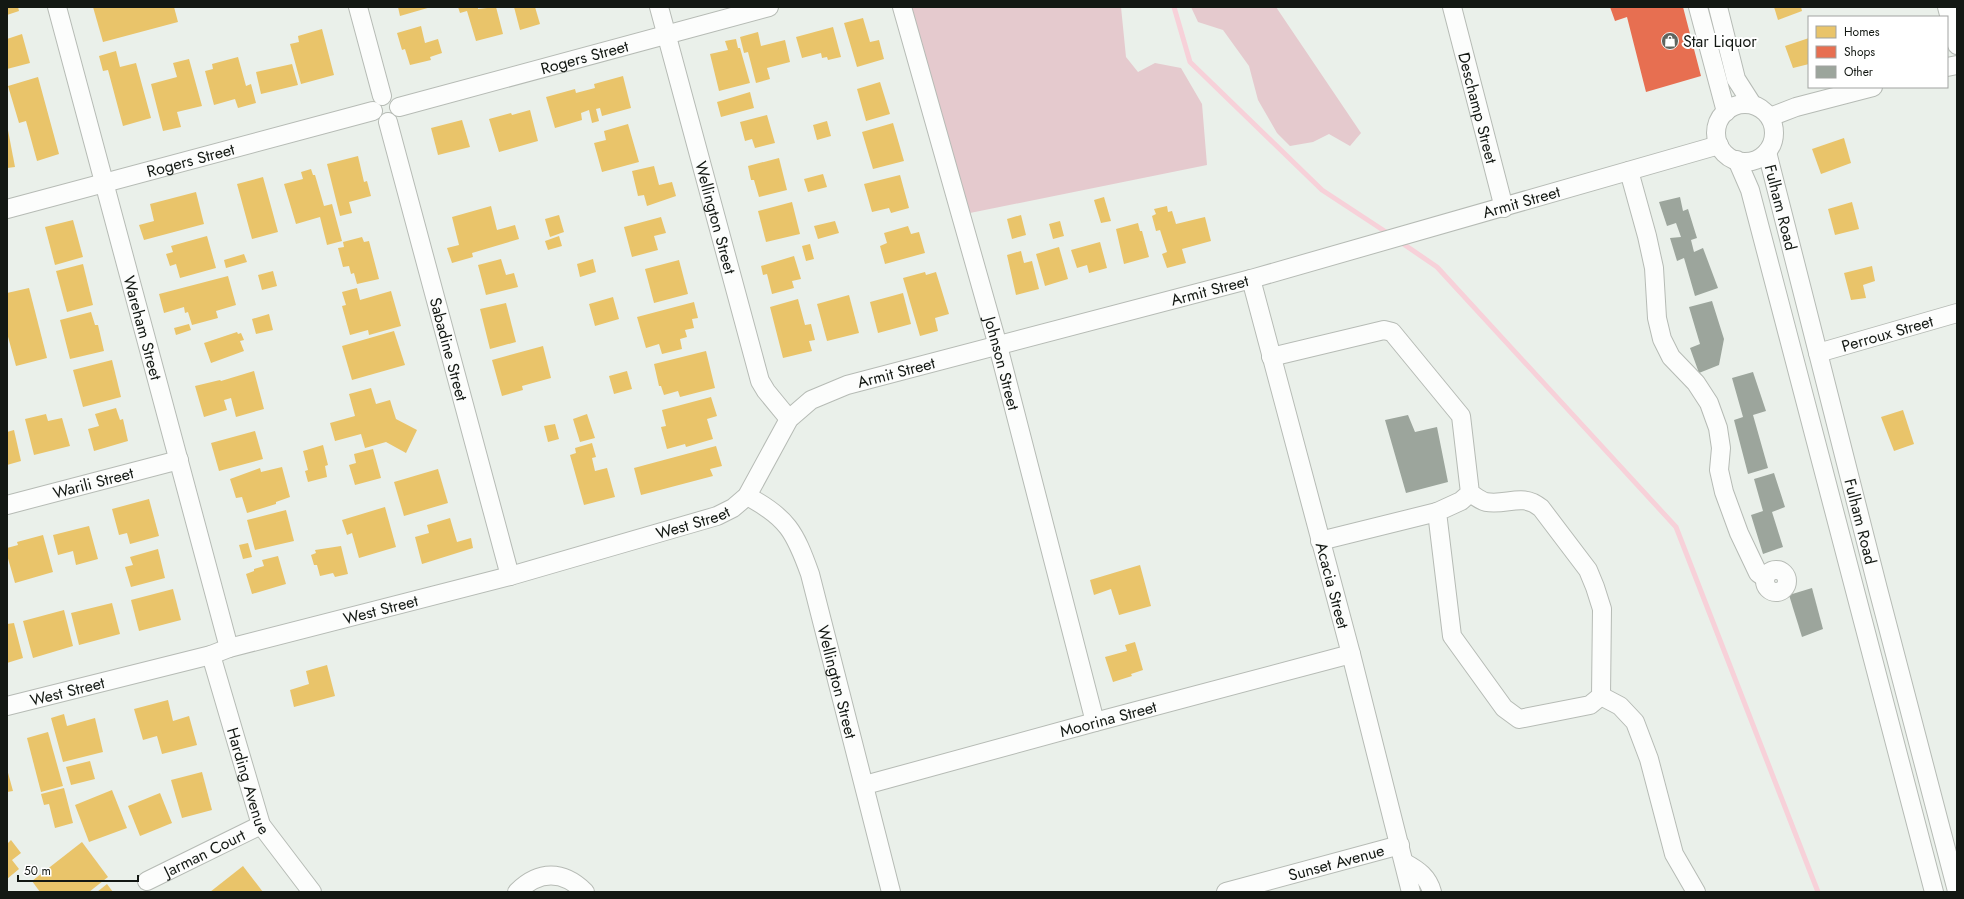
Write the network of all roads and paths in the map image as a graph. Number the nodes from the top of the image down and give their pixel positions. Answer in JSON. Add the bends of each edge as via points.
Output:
{"nodes":[{"id":1,"x":57,"y":7,"type":"edge"},
{"id":2,"x":358,"y":7,"type":"edge"},
{"id":3,"x":659,"y":7,"type":"edge"},
{"id":4,"x":769,"y":7,"type":"edge"},
{"id":5,"x":902,"y":7,"type":"edge"},
{"id":6,"x":1452,"y":7,"type":"edge"},
{"id":7,"x":1698,"y":7,"type":"edge"},
{"id":8,"x":1718,"y":7,"type":"edge"},
{"id":9,"x":1947,"y":7,"type":"edge"},
{"id":10,"x":666,"y":36,"type":"junction"},
{"id":11,"x":1957,"y":45,"type":"edge"},
{"id":12,"x":1869,"y":88,"type":"edge"},
{"id":13,"x":382,"y":96,"type":"junction"},
{"id":14,"x":1752,"y":104,"type":"junction"},
{"id":15,"x":399,"y":107,"type":"junction"},
{"id":16,"x":373,"y":112,"type":"junction"},
{"id":17,"x":1726,"y":112,"type":"junction"},
{"id":18,"x":1770,"y":117,"type":"junction"},
{"id":19,"x":388,"y":122,"type":"junction"},
{"id":20,"x":1719,"y":145,"type":"junction"},
{"id":21,"x":1767,"y":152,"type":"junction"},
{"id":22,"x":1737,"y":160,"type":"junction"},
{"id":23,"x":1629,"y":171,"type":"junction"},
{"id":24,"x":104,"y":182,"type":"junction"},
{"id":25,"x":7,"y":208,"type":"edge"},
{"id":26,"x":1504,"y":208,"type":"junction"},
{"id":27,"x":1251,"y":279,"type":"junction"},
{"id":28,"x":1957,"y":313,"type":"edge"},
{"id":29,"x":998,"y":346,"type":"junction"},
{"id":30,"x":1818,"y":353,"type":"junction"},
{"id":31,"x":1271,"y":357,"type":"junction"},
{"id":32,"x":789,"y":419,"type":"junction"},
{"id":33,"x":179,"y":460,"type":"junction"},
{"id":34,"x":1470,"y":493,"type":"junction"},
{"id":35,"x":746,"y":496,"type":"junction"},
{"id":36,"x":7,"y":505,"type":"edge"},
{"id":37,"x":1436,"y":512,"type":"junction"},
{"id":38,"x":1320,"y":541,"type":"junction"},
{"id":39,"x":510,"y":576,"type":"junction"},
{"id":40,"x":1765,"y":578,"type":"dead end"},
{"id":41,"x":229,"y":648,"type":"junction"},
{"id":42,"x":1351,"y":654,"type":"junction"},
{"id":43,"x":211,"y":655,"type":"junction"},
{"id":44,"x":1601,"y":696,"type":"junction"},
{"id":45,"x":7,"y":706,"type":"edge"},
{"id":46,"x":1095,"y":722,"type":"junction"},
{"id":47,"x":865,"y":785,"type":"junction"},
{"id":48,"x":261,"y":825,"type":"junction"},
{"id":49,"x":1400,"y":845,"type":"junction"},
{"id":50,"x":1951,"y":850,"type":"edge"},
{"id":51,"x":1405,"y":863,"type":"junction"},
{"id":52,"x":147,"y":881,"type":"dead end"},
{"id":53,"x":1957,"y":891,"type":"edge"},
{"id":54,"x":312,"y":892,"type":"edge"},
{"id":55,"x":517,"y":892,"type":"edge"},
{"id":56,"x":585,"y":892,"type":"edge"},
{"id":57,"x":891,"y":892,"type":"edge"},
{"id":58,"x":1226,"y":892,"type":"edge"},
{"id":59,"x":1411,"y":892,"type":"edge"},
{"id":60,"x":1432,"y":892,"type":"edge"},
{"id":61,"x":1696,"y":892,"type":"edge"},
{"id":62,"x":1934,"y":892,"type":"edge"}],
"edges":[{"from":1,"to":24,"type":"street","name":"Wareham Street"},
{"from":2,"to":13,"type":"street"},
{"from":3,"to":10,"type":"street","name":"Wellington Street"},
{"from":4,"to":10,"type":"street","name":"Rogers Street"},
{"from":5,"to":29,"type":"street","name":"Johnson Street"},
{"from":6,"to":26,"type":"street","name":"Deschamp Street"},
{"from":7,"to":17,"type":"street"},
{"from":8,"to":14,"type":"street","via":[[1736,78]]},
{"from":9,"to":11,"type":"street"},
{"from":10,"to":15,"type":"street","name":"Rogers Street"},
{"from":10,"to":32,"type":"street","name":"Wellington Street","via":[[760,381]]},
{"from":12,"to":18,"type":"street"},
{"from":13,"to":15,"type":"street","via":[[395,99]]},
{"from":13,"to":16,"type":"street","via":[[376,100]]},
{"from":14,"to":17,"type":"street","via":[[1733,106]]},
{"from":14,"to":18,"type":"street"},
{"from":15,"to":19,"type":"street","via":[[397,117]]},
{"from":16,"to":19,"type":"street","via":[[377,118]]},
{"from":16,"to":24,"type":"street","name":"Rogers Street"},
{"from":17,"to":20,"type":"street","via":[[1718,125]]},
{"from":18,"to":21,"type":"street","via":[[1774,131],[1773,141]]},
{"from":19,"to":39,"type":"street","name":"Sabadine Street"},
{"from":20,"to":22,"type":"street"},
{"from":20,"to":23,"type":"street","name":"Armit Street"},
{"from":21,"to":22,"type":"street","via":[[1749,161]]},
{"from":21,"to":30,"type":"street","name":"Fulham Road"},
{"from":22,"to":62,"type":"street","name":"Fulham Road","via":[[1752,198]]},
{"from":23,"to":26,"type":"street","name":"Armit Street"},
{"from":23,"to":40,"type":"street","via":[[1654,268],[1657,318],[1662,339],[1671,357],[1696,383],[1709,403],[1718,428],[1721,448],[1719,470],[1724,492],[1739,533],[1758,573]]},
{"from":24,"to":25,"type":"street","name":"Rogers Street"},
{"from":24,"to":33,"type":"street","name":"Wareham Street"},
{"from":26,"to":27,"type":"street","name":"Armit Street"},
{"from":27,"to":29,"type":"street","name":"Armit Street"},
{"from":27,"to":31,"type":"street","name":"Acacia Street"},
{"from":28,"to":30,"type":"street","name":"Perroux Street"},
{"from":29,"to":32,"type":"street","name":"Armit Street","via":[[862,380],[829,391],[811,400]]},
{"from":29,"to":46,"type":"street","name":"Johnson Street"},
{"from":30,"to":50,"type":"street","name":"Fulham Road"},
{"from":31,"to":34,"type":"street","via":[[1384,330],[1392,332],[1461,416]]},
{"from":31,"to":38,"type":"street","name":"Acacia Street"},
{"from":32,"to":35,"type":"street","name":"Armit Street"},
{"from":33,"to":36,"type":"street","name":"Warili Street"},
{"from":33,"to":41,"type":"street","name":"Wareham Street"},
{"from":34,"to":37,"type":"street","via":[[1461,501]]},
{"from":34,"to":44,"type":"street","via":[[1486,502],[1534,502],[1588,570],[1602,609]]},
{"from":35,"to":39,"type":"street","name":"West Street","via":[[733,508],[717,516]]},
{"from":35,"to":47,"type":"street","name":"Wellington Street","via":[[768,507],[788,525],[800,546],[810,574]]},
{"from":37,"to":38,"type":"street"},
{"from":37,"to":44,"type":"street","via":[[1452,636],[1504,708],[1519,719],[1590,705]]},
{"from":38,"to":42,"type":"street","name":"Acacia Street"},
{"from":39,"to":41,"type":"street","name":"West Street"},
{"from":41,"to":43,"type":"street","name":"West Street"},
{"from":42,"to":46,"type":"street","name":"Moorina Street"},
{"from":42,"to":49,"type":"street","name":"Acacia Street"},
{"from":43,"to":45,"type":"street","name":"West Street"},
{"from":43,"to":48,"type":"street","name":"Harding Avenue"},
{"from":44,"to":61,"type":"street","via":[[1620,706],[1635,722],[1649,759],[1674,854]]},
{"from":46,"to":47,"type":"street","name":"Moorina Street"},
{"from":47,"to":57,"type":"street","name":"Wellington Street"},
{"from":48,"to":52,"type":"street","name":"Jarman Court"},
{"from":48,"to":54,"type":"street","name":"Harding Avenue"},
{"from":49,"to":51,"type":"street","name":"Acacia Street"},
{"from":49,"to":58,"type":"street","name":"Sunset Avenue"},
{"from":50,"to":53,"type":"street","name":"Fulham Road"},
{"from":51,"to":59,"type":"street","name":"Acacia Street"},
{"from":51,"to":60,"type":"street","via":[[1419,871],[1430,883]]},
{"from":55,"to":56,"type":"street","via":[[535,878],[546,876],[568,879]]}]}
